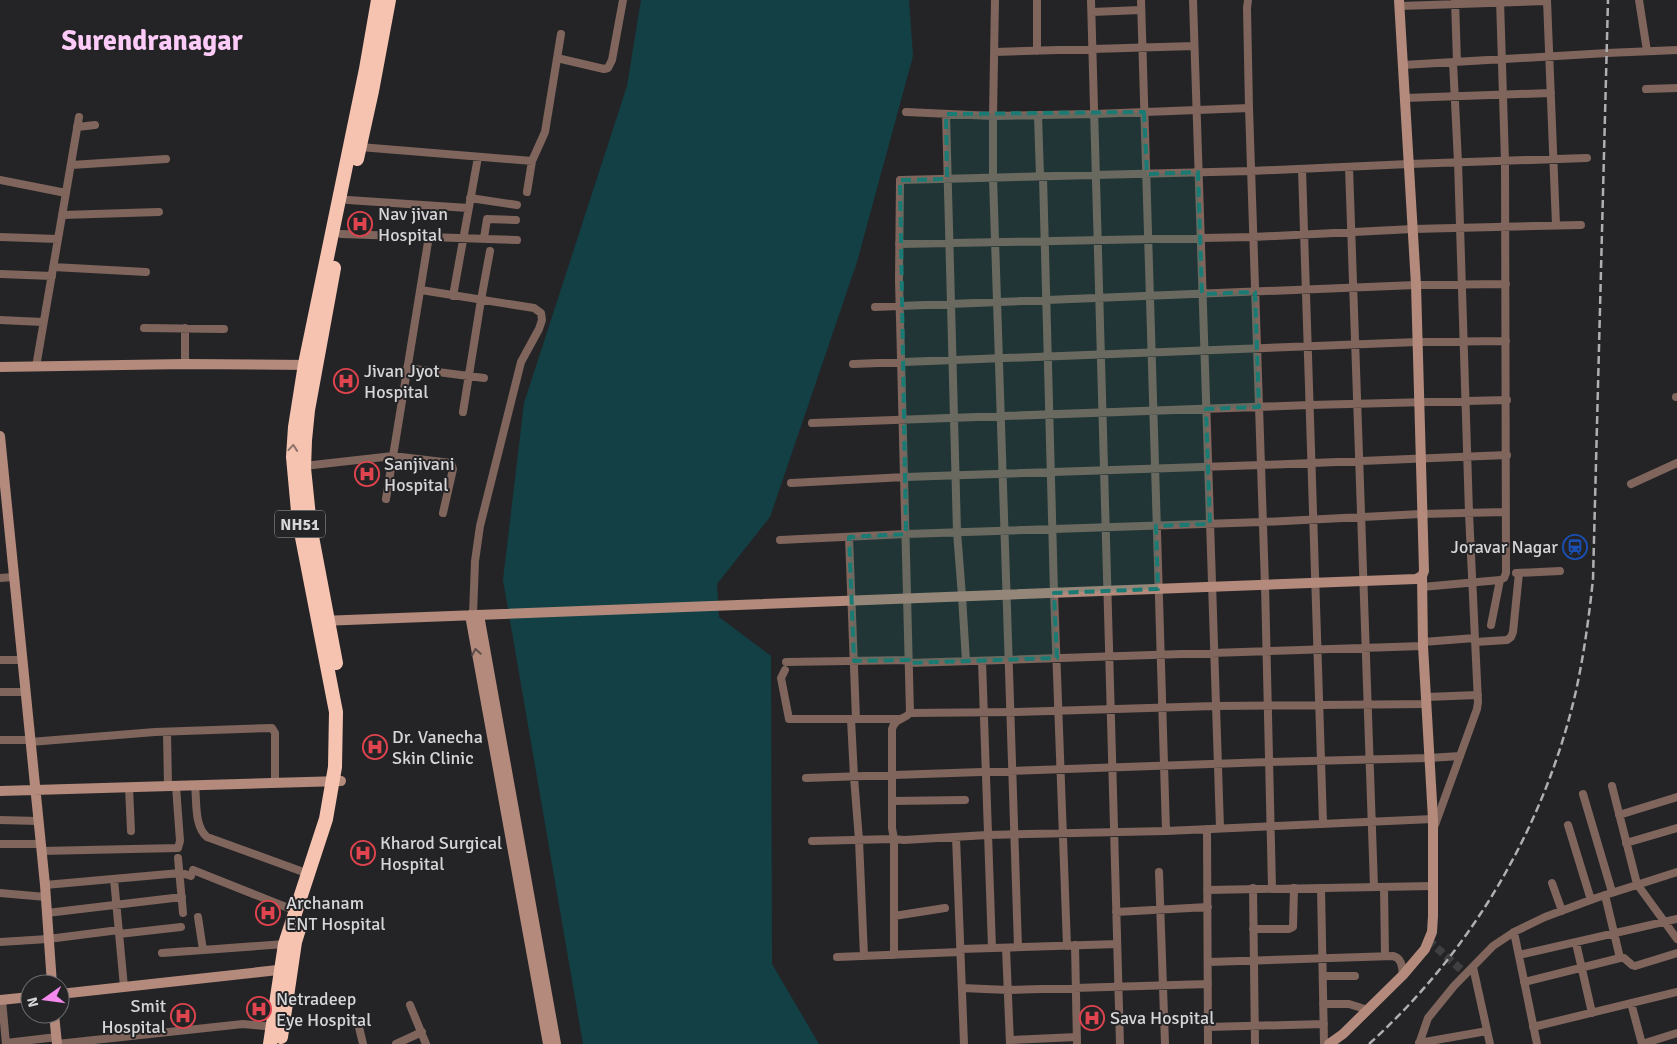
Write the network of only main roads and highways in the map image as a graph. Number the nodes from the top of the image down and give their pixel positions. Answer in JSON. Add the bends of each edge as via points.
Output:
{"nodes":[{"id":1,"x":378,"y":0,"type":"edge"},
{"id":2,"x":389,"y":0,"type":"edge"},
{"id":3,"x":311,"y":365,"type":"junction"},
{"id":4,"x":323,"y":621,"type":"junction"},
{"id":5,"x":337,"y":781,"type":"junction"},
{"id":6,"x":286,"y":969,"type":"junction"},
{"id":7,"x":277,"y":1027,"type":"junction"},
{"id":8,"x":270,"y":1044,"type":"edge"},
{"id":9,"x":280,"y":1044,"type":"edge"}],
"edges":[{"from":1,"to":3,"type":"highway","number":"NH51"},
{"from":2,"to":3,"type":"highway","number":"NH51"},
{"from":3,"to":4,"type":"highway","number":"NH51","via":[[304,466]]},
{"from":4,"to":3,"type":"highway","number":"NH51","one_way":true,"via":[[299,522],[292,456],[295,427]]},
{"from":4,"to":5,"type":"highway","number":"NH51","via":[[336,712]]},
{"from":5,"to":6,"type":"highway","number":"NH51","via":[[336,812],[329,842]]},
{"from":5,"to":6,"type":"highway","number":"NH51","via":[[285,944]]},
{"from":6,"to":7,"type":"highway","number":"NH51"},
{"from":7,"to":8,"type":"highway","number":"NH51"},
{"from":7,"to":9,"type":"highway","number":"NH51"}]}
